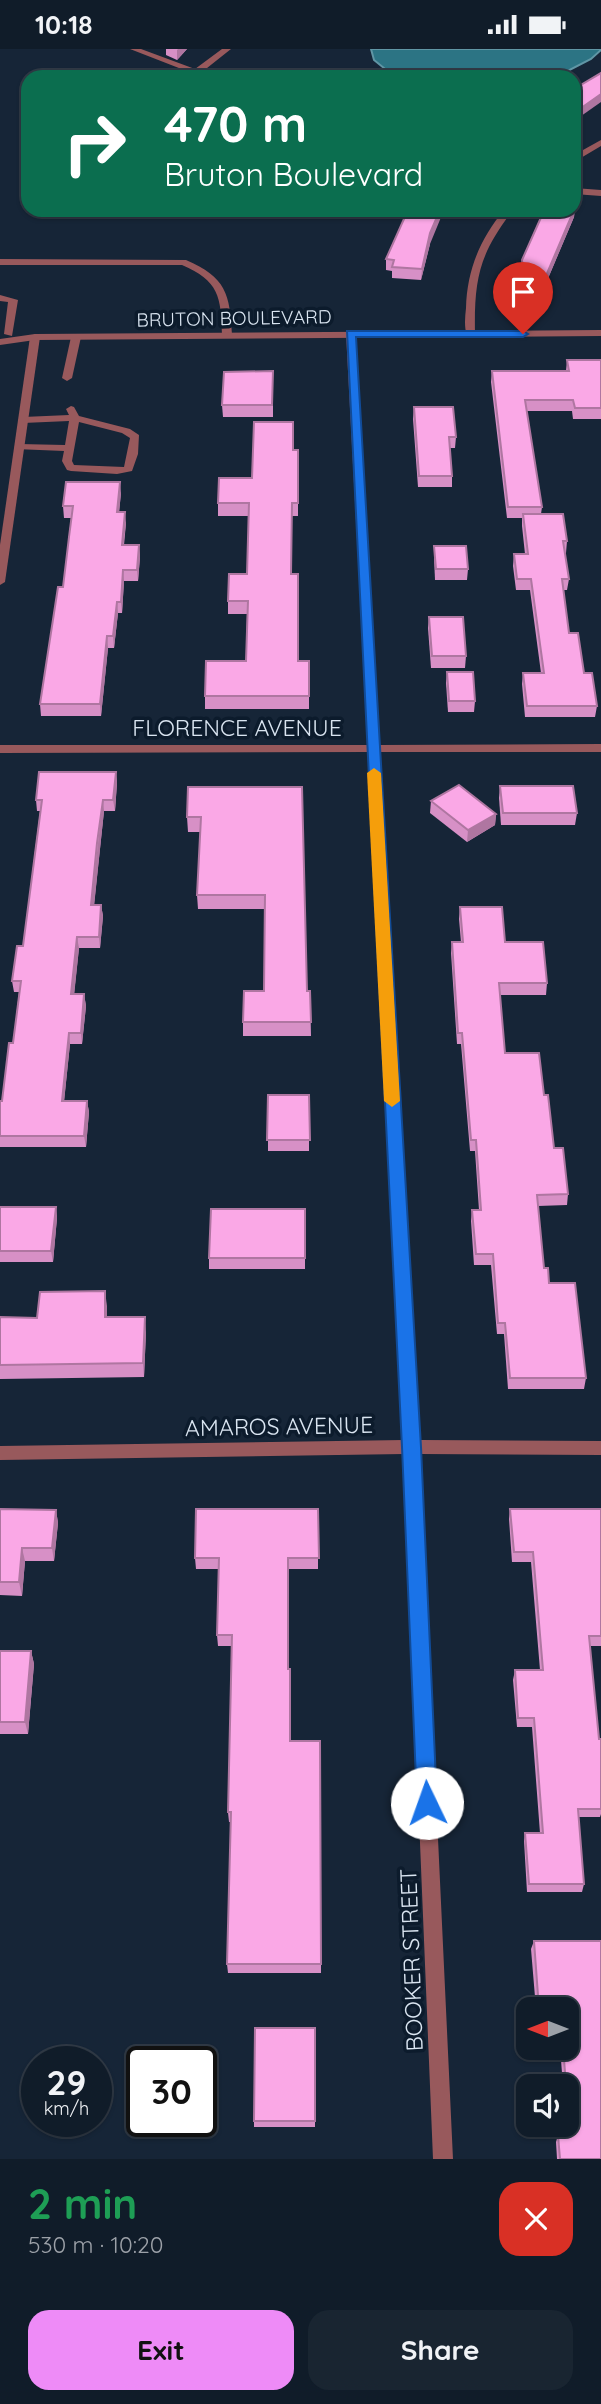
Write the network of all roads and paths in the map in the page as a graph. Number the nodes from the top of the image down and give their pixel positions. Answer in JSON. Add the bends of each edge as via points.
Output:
{"nodes":[{"id":1,"x":134,"y":49,"type":"edge"},
{"id":2,"x":226,"y":49,"type":"edge"},
{"id":3,"x":191,"y":70,"type":"edge"},
{"id":4,"x":199,"y":70,"type":"edge"},
{"id":5,"x":601,"y":142,"type":"edge"},
{"id":6,"x":581,"y":155,"type":"edge"},
{"id":7,"x":581,"y":192,"type":"edge"},
{"id":8,"x":601,"y":193,"type":"edge"},
{"id":9,"x":502,"y":217,"type":"edge"},
{"id":10,"x":0,"y":262,"type":"edge"},
{"id":11,"x":0,"y":298,"type":"edge"},
{"id":12,"x":4,"y":333,"type":"edge"},
{"id":13,"x":601,"y":333,"type":"edge"},
{"id":14,"x":351,"y":334,"type":"junction"},
{"id":15,"x":470,"y":334,"type":"junction"},
{"id":16,"x":227,"y":335,"type":"junction"},
{"id":17,"x":35,"y":337,"type":"junction"},
{"id":18,"x":76,"y":337,"type":"junction"},
{"id":19,"x":0,"y":342,"type":"edge"},
{"id":20,"x":67,"y":379,"type":"dead end"},
{"id":21,"x":73,"y":414,"type":"junction"},
{"id":22,"x":23,"y":421,"type":"junction"},
{"id":23,"x":19,"y":447,"type":"junction"},
{"id":24,"x":70,"y":448,"type":"junction"},
{"id":25,"x":0,"y":582,"type":"edge"},
{"id":26,"x":372,"y":747,"type":"junction"},
{"id":27,"x":601,"y":748,"type":"edge"},
{"id":28,"x":0,"y":749,"type":"edge"},
{"id":29,"x":412,"y":1447,"type":"junction"},
{"id":30,"x":601,"y":1448,"type":"edge"},
{"id":31,"x":0,"y":1453,"type":"edge"},
{"id":32,"x":443,"y":2159,"type":"edge"}],
"edges":[{"from":1,"to":3,"type":"street"},
{"from":2,"to":4,"type":"street"},
{"from":5,"to":6,"type":"street"},
{"from":7,"to":8,"type":"street"},
{"from":9,"to":15,"type":"street","via":[[478,257],[469,291]]},
{"from":10,"to":16,"type":"street","via":[[183,262],[216,280],[226,297]]},
{"from":11,"to":12,"type":"street","via":[[13,300]]},
{"from":12,"to":17,"type":"street","name":"BRUTON BOULEVARD"},
{"from":13,"to":15,"type":"street","name":"BRUTON BOULEVARD"},
{"from":14,"to":15,"type":"street","name":"BRUTON BOULEVARD"},
{"from":14,"to":16,"type":"street","name":"BRUTON BOULEVARD"},
{"from":14,"to":26,"type":"street","name":"BOOKER STREET"},
{"from":16,"to":18,"type":"street","name":"BRUTON BOULEVARD"},
{"from":17,"to":18,"type":"street","name":"BRUTON BOULEVARD"},
{"from":17,"to":19,"type":"street","name":"BRUTON BOULEVARD"},
{"from":17,"to":22,"type":"street"},
{"from":18,"to":20,"type":"street"},
{"from":21,"to":22,"type":"street"},
{"from":21,"to":24,"type":"street"},
{"from":21,"to":24,"type":"street","via":[[126,431],[135,442],[128,469],[117,471],[71,468],[67,461]]},
{"from":22,"to":23,"type":"street"},
{"from":23,"to":24,"type":"street"},
{"from":23,"to":25,"type":"street"},
{"from":26,"to":27,"type":"street","name":"FLORENCE AVENUE"},
{"from":26,"to":28,"type":"street","name":"FLORENCE AVENUE"},
{"from":26,"to":29,"type":"street","name":"BOOKER STREET"},
{"from":29,"to":30,"type":"street","name":"AMAROS AVENUE"},
{"from":29,"to":31,"type":"street","name":"AMAROS AVENUE"},
{"from":29,"to":32,"type":"street","name":"BOOKER STREET"}]}
